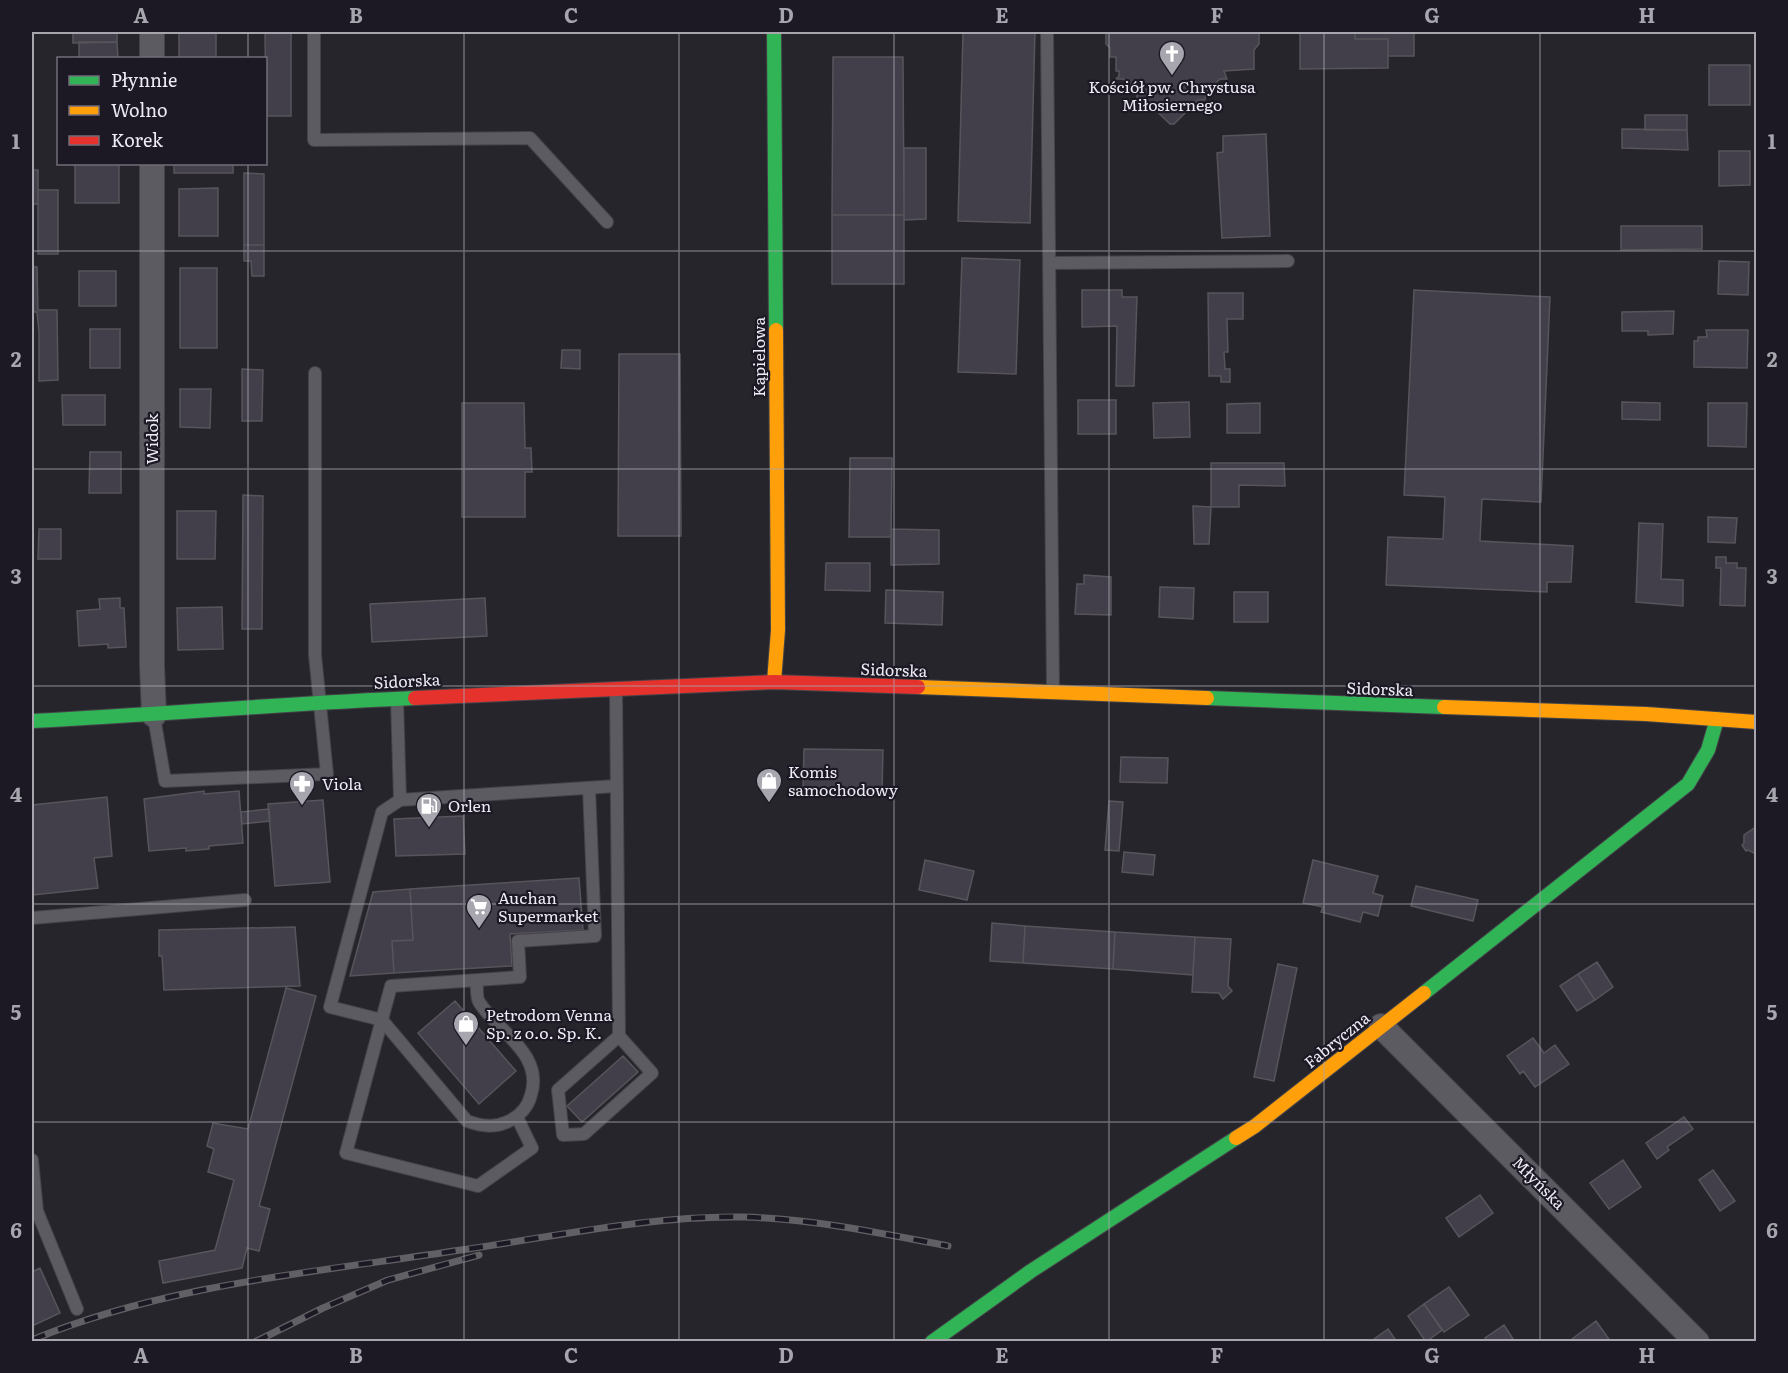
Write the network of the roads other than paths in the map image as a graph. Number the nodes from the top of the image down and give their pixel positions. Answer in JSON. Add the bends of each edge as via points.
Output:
{"nodes":[{"id":1,"x":152,"y":32,"type":"edge"},
{"id":2,"x":314,"y":32,"type":"edge"},
{"id":3,"x":774,"y":32,"type":"edge"},
{"id":4,"x":1047,"y":32,"type":"edge"},
{"id":5,"x":152,"y":57,"type":"edge"},
{"id":6,"x":152,"y":165,"type":"edge"},
{"id":7,"x":607,"y":222,"type":"dead end"},
{"id":8,"x":1288,"y":261,"type":"dead end"},
{"id":9,"x":1049,"y":263,"type":"junction"},
{"id":10,"x":315,"y":373,"type":"dead end"},
{"id":11,"x":774,"y":682,"type":"junction"},
{"id":12,"x":615,"y":689,"type":"junction"},
{"id":13,"x":1053,"y":693,"type":"junction"},
{"id":14,"x":397,"y":698,"type":"junction"},
{"id":15,"x":319,"y":702,"type":"junction"},
{"id":16,"x":154,"y":715,"type":"junction"},
{"id":17,"x":1717,"y":719,"type":"junction"},
{"id":18,"x":32,"y":721,"type":"edge"},
{"id":19,"x":1756,"y":722,"type":"edge"},
{"id":20,"x":616,"y":786,"type":"junction"},
{"id":21,"x":589,"y":788,"type":"junction"},
{"id":22,"x":400,"y":800,"type":"junction"},
{"id":23,"x":245,"y":900,"type":"dead end"},
{"id":24,"x":32,"y":918,"type":"edge"},
{"id":25,"x":477,"y":980,"type":"junction"},
{"id":26,"x":382,"y":1020,"type":"junction"},
{"id":27,"x":1381,"y":1026,"type":"junction"},
{"id":28,"x":619,"y":1036,"type":"junction"},
{"id":29,"x":517,"y":1117,"type":"junction"},
{"id":30,"x":32,"y":1160,"type":"edge"},
{"id":31,"x":34,"y":1212,"type":"edge"},
{"id":32,"x":77,"y":1309,"type":"dead end"},
{"id":33,"x":932,"y":1341,"type":"edge"},
{"id":34,"x":1697,"y":1341,"type":"edge"}],
"edges":[{"from":1,"to":5,"type":"street"},
{"from":2,"to":7,"type":"lane","via":[[314,140],[530,138]]},
{"from":3,"to":11,"type":"street","name":"Kąpielowa","via":[[778,630]]},
{"from":4,"to":9,"type":"lane"},
{"from":6,"to":16,"type":"street","name":"Widok"},
{"from":8,"to":9,"type":"lane"},
{"from":9,"to":13,"type":"lane"},
{"from":10,"to":15,"type":"lane","via":[[315,655]]},
{"from":11,"to":12,"type":"street","name":"Sidorska"},
{"from":11,"to":13,"type":"street","name":"Sidorska"},
{"from":12,"to":14,"type":"street","name":"Sidorska"},
{"from":12,"to":20,"type":"lane"},
{"from":13,"to":17,"type":"street","name":"Sidorska"},
{"from":14,"to":15,"type":"street","name":"Sidorska"},
{"from":14,"to":22,"type":"lane"},
{"from":15,"to":16,"type":"street","name":"Sidorska"},
{"from":15,"to":16,"type":"lane","via":[[327,774],[165,781]]},
{"from":16,"to":18,"type":"street","name":"Sidorska"},
{"from":17,"to":19,"type":"street","name":"Sidorska"},
{"from":17,"to":27,"type":"street","name":"Fabryczna","via":[[1708,750],[1688,784]]},
{"from":20,"to":21,"type":"lane"},
{"from":20,"to":28,"type":"lane"},
{"from":21,"to":22,"type":"lane"},
{"from":21,"to":25,"type":"lane","via":[[595,936],[518,941],[520,977]]},
{"from":22,"to":26,"type":"lane","via":[[382,812],[330,1007]]},
{"from":23,"to":24,"type":"lane"},
{"from":25,"to":26,"type":"lane","via":[[391,986]]},
{"from":25,"to":29,"type":"lane","via":[[478,1001],[530,1063],[531,1098]]},
{"from":26,"to":29,"type":"lane","via":[[467,1121],[487,1126]]},
{"from":26,"to":29,"type":"lane","via":[[346,1153],[478,1186],[532,1148]]},
{"from":27,"to":33,"type":"street","name":"Fabryczna","via":[[1255,1126],[1031,1271]]},
{"from":27,"to":34,"type":"street","name":"Młyńska"},
{"from":28,"to":28,"type":"lane","via":[[652,1073],[584,1134],[563,1135],[558,1090]]},
{"from":30,"to":31,"type":"lane"},
{"from":31,"to":32,"type":"lane"}]}
